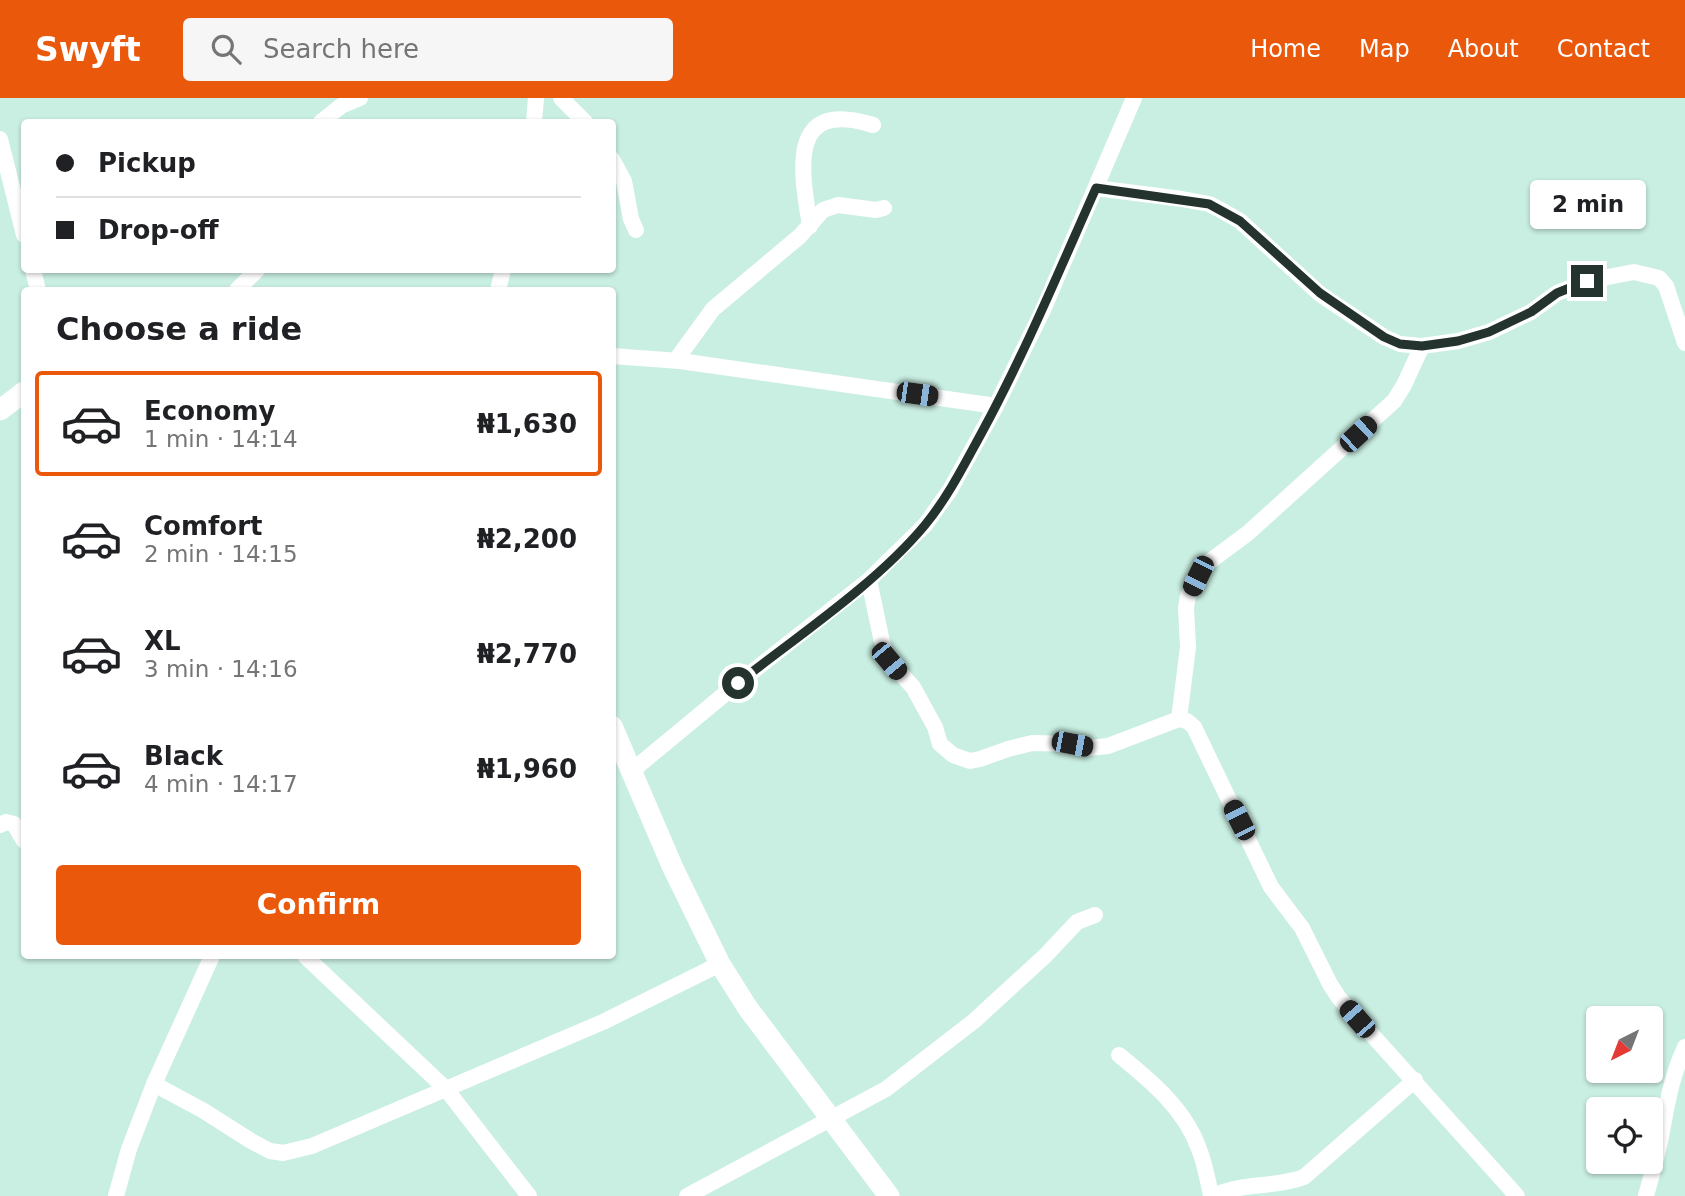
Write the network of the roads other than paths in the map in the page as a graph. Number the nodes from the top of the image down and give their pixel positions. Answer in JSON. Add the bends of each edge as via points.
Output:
{"nodes":[{"id":1,"x":360,"y":98,"type":"edge"},
{"id":2,"x":536,"y":98,"type":"edge"},
{"id":3,"x":561,"y":98,"type":"edge"},
{"id":4,"x":1134,"y":98,"type":"edge"},
{"id":5,"x":329,"y":119,"type":"edge"},
{"id":6,"x":534,"y":119,"type":"edge"},
{"id":7,"x":582,"y":119,"type":"edge"},
{"id":8,"x":873,"y":125,"type":"dead end"},
{"id":9,"x":0,"y":139,"type":"edge"},
{"id":10,"x":616,"y":166,"type":"edge"},
{"id":11,"x":1096,"y":188,"type":"junction"},
{"id":12,"x":884,"y":208,"type":"dead end"},
{"id":13,"x":21,"y":223,"type":"edge"},
{"id":14,"x":810,"y":226,"type":"junction"},
{"id":15,"x":636,"y":230,"type":"dead end"},
{"id":16,"x":254,"y":273,"type":"edge"},
{"id":17,"x":240,"y":287,"type":"edge"},
{"id":18,"x":1685,"y":344,"type":"edge"},
{"id":19,"x":1422,"y":346,"type":"junction"},
{"id":20,"x":616,"y":356,"type":"edge"},
{"id":21,"x":676,"y":360,"type":"junction"},
{"id":22,"x":21,"y":395,"type":"edge"},
{"id":23,"x":996,"y":406,"type":"junction"},
{"id":24,"x":0,"y":410,"type":"edge"},
{"id":25,"x":869,"y":580,"type":"junction"},
{"id":26,"x":1179,"y":719,"type":"junction"},
{"id":27,"x":616,"y":734,"type":"edge"},
{"id":28,"x":633,"y":770,"type":"junction"},
{"id":29,"x":0,"y":825,"type":"edge"},
{"id":30,"x":21,"y":836,"type":"edge"},
{"id":31,"x":1095,"y":915,"type":"dead end"},
{"id":32,"x":211,"y":959,"type":"edge"},
{"id":33,"x":308,"y":959,"type":"edge"},
{"id":34,"x":720,"y":964,"type":"junction"},
{"id":35,"x":1685,"y":1047,"type":"edge"},
{"id":36,"x":1119,"y":1055,"type":"dead end"},
{"id":37,"x":1415,"y":1080,"type":"junction"},
{"id":38,"x":154,"y":1084,"type":"junction"},
{"id":39,"x":446,"y":1090,"type":"junction"},
{"id":40,"x":829,"y":1119,"type":"junction"},
{"id":41,"x":116,"y":1196,"type":"edge"},
{"id":42,"x":529,"y":1196,"type":"edge"},
{"id":43,"x":687,"y":1196,"type":"edge"},
{"id":44,"x":889,"y":1196,"type":"edge"},
{"id":45,"x":1212,"y":1196,"type":"edge"},
{"id":46,"x":1517,"y":1196,"type":"edge"},
{"id":47,"x":1646,"y":1196,"type":"edge"}],
"edges":[{"from":1,"to":5,"type":"street","via":[[341,106]]},
{"from":2,"to":6,"type":"street"},
{"from":3,"to":7,"type":"street"},
{"from":4,"to":11,"type":"street"},
{"from":8,"to":14,"type":"street","via":[[856,119],[833,120],[818,125],[807,138],[803,165]]},
{"from":9,"to":13,"type":"street"},
{"from":10,"to":15,"type":"street"},
{"from":11,"to":19,"type":"street","via":[[1209,204],[1240,221],[1320,293],[1357,319],[1400,344]]},
{"from":11,"to":23,"type":"street"},
{"from":12,"to":14,"type":"street","via":[[833,206],[823,210]]},
{"from":14,"to":21,"type":"street","via":[[713,309]]},
{"from":16,"to":17,"type":"street"},
{"from":18,"to":19,"type":"street","via":[[1666,286],[1659,278],[1634,272],[1587,281],[1557,293],[1531,312],[1489,332]]},
{"from":19,"to":26,"type":"street","via":[[1394,401],[1198,576],[1186,608],[1188,647]]},
{"from":20,"to":21,"type":"street"},
{"from":21,"to":23,"type":"street"},
{"from":22,"to":24,"type":"street"},
{"from":23,"to":25,"type":"street","via":[[932,516]]},
{"from":25,"to":26,"type":"street","via":[[889,661],[913,687],[940,744],[953,755],[970,761],[1032,744],[1108,746]]},
{"from":25,"to":28,"type":"street"},
{"from":26,"to":37,"type":"street","via":[[1194,727],[1271,887],[1302,928],[1334,991]]},
{"from":27,"to":28,"type":"street"},
{"from":28,"to":34,"type":"street","via":[[673,868]]},
{"from":29,"to":30,"type":"street","via":[[14,824]]},
{"from":31,"to":40,"type":"street","via":[[1077,922],[974,1021],[908,1074]]},
{"from":32,"to":38,"type":"street"},
{"from":33,"to":39,"type":"street"},
{"from":34,"to":39,"type":"street","via":[[615,1017]]},
{"from":34,"to":40,"type":"street"},
{"from":35,"to":47,"type":"street","via":[[1671,1082]]},
{"from":36,"to":45,"type":"street","via":[[1154,1083],[1187,1125],[1199,1147]]},
{"from":37,"to":45,"type":"street","via":[[1304,1177]]},
{"from":37,"to":46,"type":"street"},
{"from":38,"to":39,"type":"street","via":[[251,1141],[283,1153],[312,1146]]},
{"from":38,"to":41,"type":"street"},
{"from":39,"to":42,"type":"street"},
{"from":40,"to":43,"type":"street"},
{"from":40,"to":44,"type":"street"}]}
